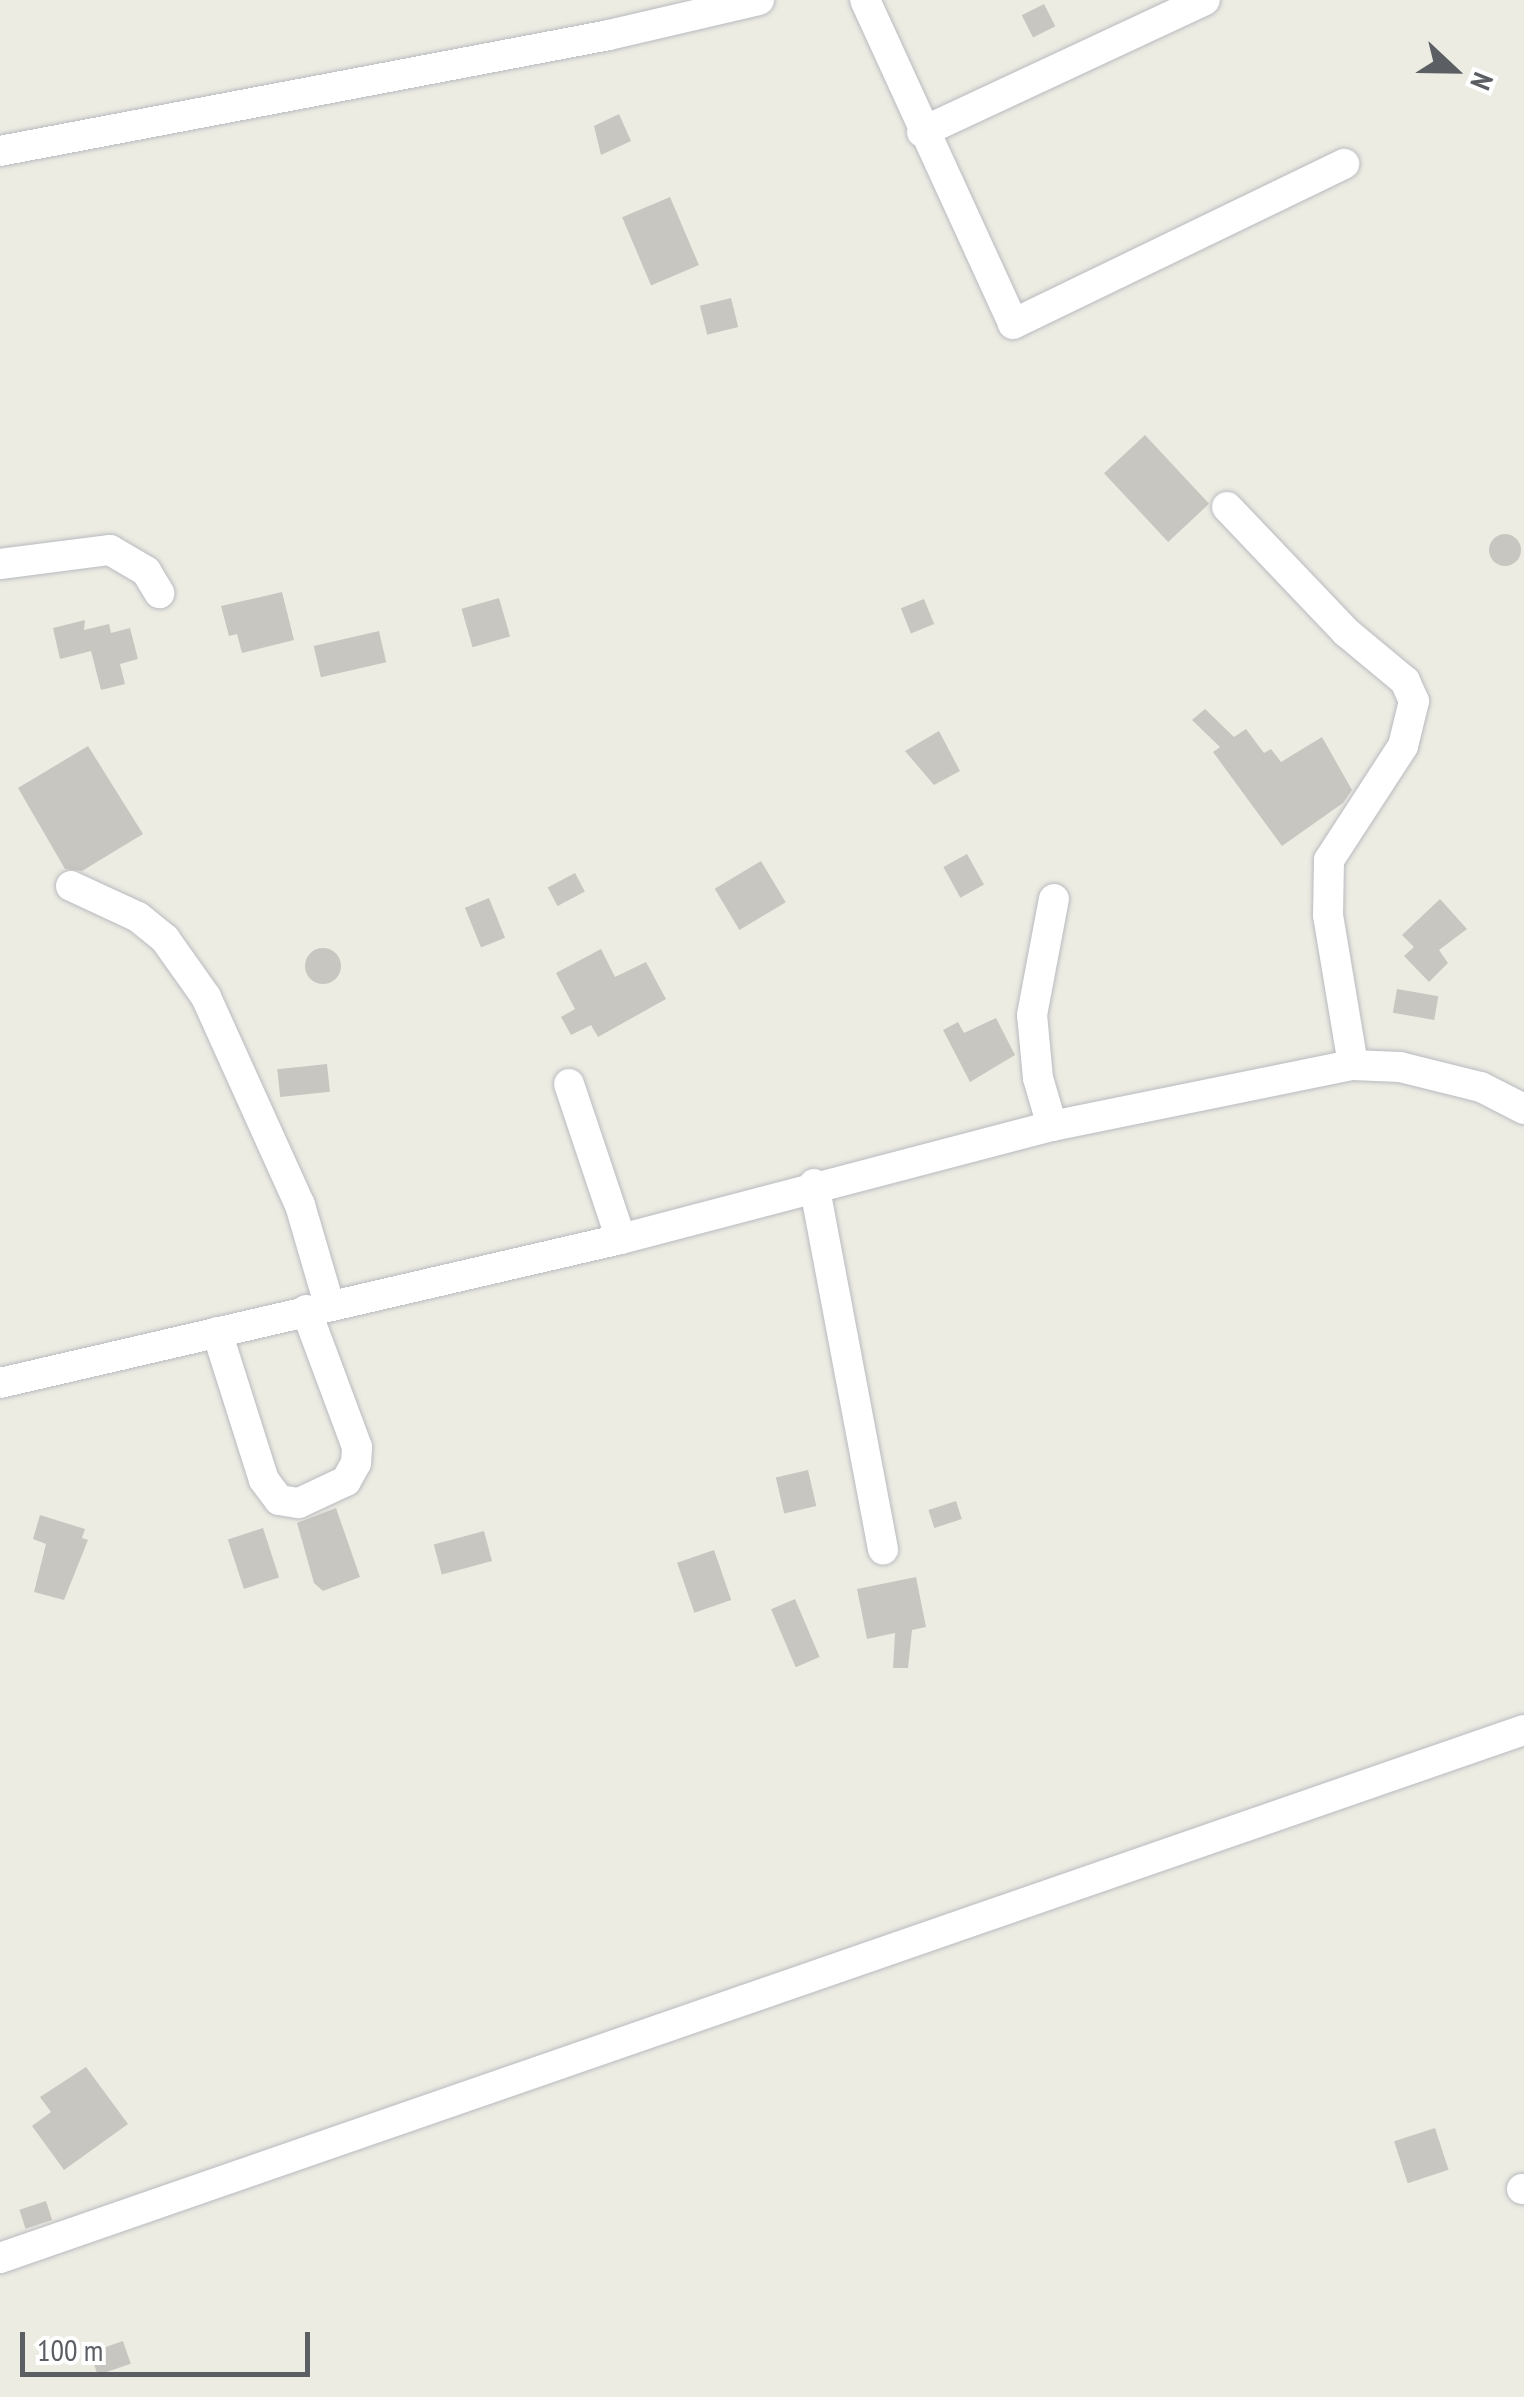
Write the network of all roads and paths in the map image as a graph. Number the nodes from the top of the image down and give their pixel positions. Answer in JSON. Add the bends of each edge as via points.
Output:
{"nodes":[{"id":1,"x":759,"y":0,"type":"edge"},
{"id":2,"x":865,"y":0,"type":"edge"},
{"id":3,"x":1205,"y":0,"type":"edge"},
{"id":4,"x":922,"y":132,"type":"junction"},
{"id":5,"x":0,"y":151,"type":"edge"},
{"id":6,"x":1344,"y":164,"type":"dead end"},
{"id":7,"x":1227,"y":507,"type":"dead end"},
{"id":8,"x":0,"y":564,"type":"edge"},
{"id":9,"x":158,"y":593,"type":"dead end"},
{"id":10,"x":71,"y":886,"type":"dead end"},
{"id":11,"x":1054,"y":899,"type":"dead end"},
{"id":12,"x":1353,"y":1066,"type":"junction"},
{"id":13,"x":569,"y":1084,"type":"dead end"},
{"id":14,"x":1524,"y":1110,"type":"edge"},
{"id":15,"x":1052,"y":1126,"type":"junction"},
{"id":16,"x":814,"y":1184,"type":"junction"},
{"id":17,"x":621,"y":1239,"type":"junction"},
{"id":18,"x":317,"y":1307,"type":"junction"},
{"id":19,"x":218,"y":1332,"type":"junction"},
{"id":20,"x":0,"y":1382,"type":"edge"},
{"id":21,"x":883,"y":1550,"type":"dead end"},
{"id":22,"x":1524,"y":1730,"type":"edge"},
{"id":23,"x":0,"y":2258,"type":"edge"}],
"edges":[{"from":1,"to":5,"type":"street","via":[[590,39]]},
{"from":2,"to":4,"type":"street"},
{"from":3,"to":4,"type":"street"},
{"from":4,"to":6,"type":"street","via":[[1013,324]]},
{"from":7,"to":12,"type":"street","via":[[1346,632],[1404,681],[1414,701],[1403,746],[1336,840],[1330,860],[1328,915]]},
{"from":8,"to":9,"type":"street","via":[[110,550],[146,571]]},
{"from":10,"to":18,"type":"street","via":[[138,916],[164,939],[206,997],[300,1205]]},
{"from":11,"to":15,"type":"street","via":[[1032,1014],[1038,1078]]},
{"from":12,"to":14,"type":"street","via":[[1400,1067],[1481,1087]]},
{"from":12,"to":15,"type":"street"},
{"from":13,"to":17,"type":"street"},
{"from":15,"to":16,"type":"street"},
{"from":16,"to":17,"type":"street"},
{"from":16,"to":21,"type":"street"},
{"from":17,"to":18,"type":"street"},
{"from":18,"to":19,"type":"street"},
{"from":18,"to":19,"type":"street","via":[[356,1463],[346,1481],[299,1503],[279,1500],[264,1480]]},
{"from":19,"to":20,"type":"street"},
{"from":22,"to":23,"type":"street"}]}
